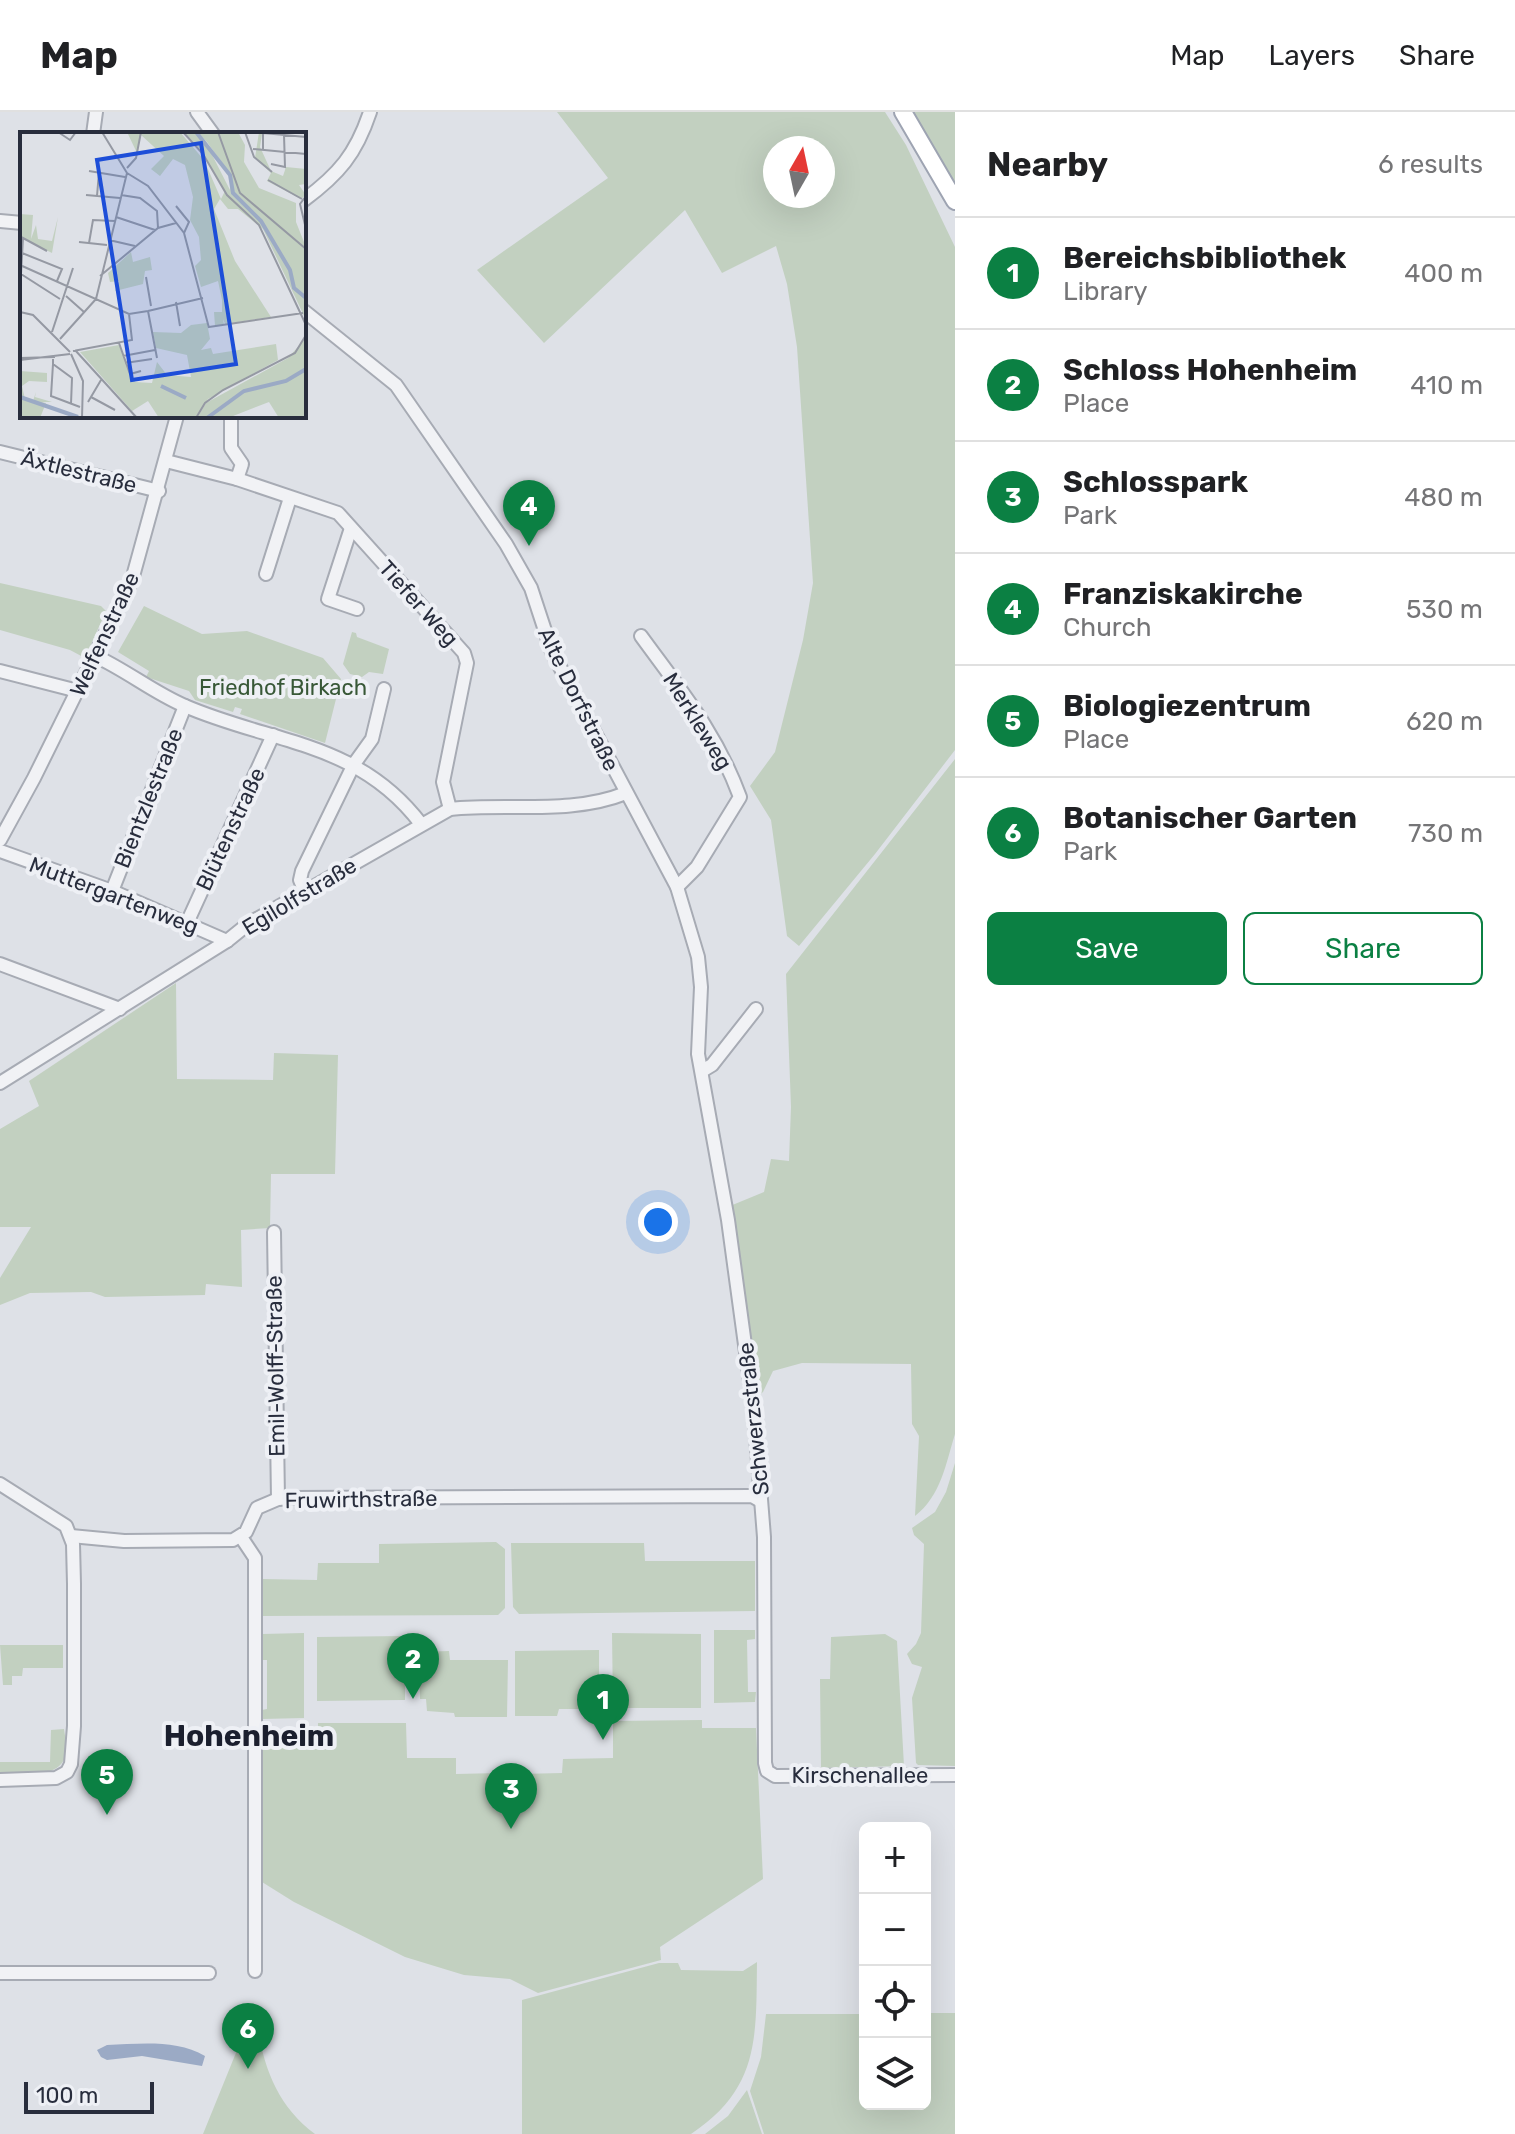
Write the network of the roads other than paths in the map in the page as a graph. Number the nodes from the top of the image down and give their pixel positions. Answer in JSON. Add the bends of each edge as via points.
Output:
{"nodes":[{"id":1,"x":96,"y":112,"type":"edge"},
{"id":2,"x":197,"y":112,"type":"edge"},
{"id":3,"x":370,"y":112,"type":"edge"},
{"id":4,"x":903,"y":112,"type":"edge"},
{"id":5,"x":93,"y":132,"type":"edge"},
{"id":6,"x":212,"y":132,"type":"edge"},
{"id":7,"x":306,"y":198,"type":"edge"},
{"id":8,"x":955,"y":201,"type":"edge"},
{"id":9,"x":0,"y":221,"type":"edge"},
{"id":10,"x":20,"y":223,"type":"edge"},
{"id":11,"x":306,"y":313,"type":"edge"},
{"id":12,"x":177,"y":418,"type":"edge"},
{"id":13,"x":231,"y":418,"type":"edge"},
{"id":14,"x":0,"y":452,"type":"edge"},
{"id":15,"x":166,"y":461,"type":"junction"},
{"id":16,"x":237,"y":479,"type":"junction"},
{"id":17,"x":159,"y":491,"type":"junction"},
{"id":18,"x":290,"y":498,"type":"junction"},
{"id":19,"x":351,"y":528,"type":"junction"},
{"id":20,"x":266,"y":574,"type":"dead end"},
{"id":21,"x":357,"y":609,"type":"dead end"},
{"id":22,"x":641,"y":636,"type":"dead end"},
{"id":23,"x":95,"y":656,"type":"junction"},
{"id":24,"x":0,"y":671,"type":"edge"},
{"id":25,"x":384,"y":689,"type":"dead end"},
{"id":26,"x":78,"y":691,"type":"junction"},
{"id":27,"x":185,"y":706,"type":"junction"},
{"id":28,"x":273,"y":735,"type":"junction"},
{"id":29,"x":354,"y":764,"type":"junction"},
{"id":30,"x":626,"y":793,"type":"junction"},
{"id":31,"x":450,"y":809,"type":"junction"},
{"id":32,"x":421,"y":824,"type":"junction"},
{"id":33,"x":0,"y":840,"type":"edge"},
{"id":34,"x":0,"y":851,"type":"edge"},
{"id":35,"x":677,"y":887,"type":"junction"},
{"id":36,"x":112,"y":891,"type":"junction"},
{"id":37,"x":305,"y":892,"type":"junction"},
{"id":38,"x":187,"y":923,"type":"junction"},
{"id":39,"x":227,"y":941,"type":"junction"},
{"id":40,"x":0,"y":964,"type":"edge"},
{"id":41,"x":120,"y":1009,"type":"junction"},
{"id":42,"x":756,"y":1009,"type":"dead end"},
{"id":43,"x":702,"y":1071,"type":"junction"},
{"id":44,"x":0,"y":1083,"type":"edge"},
{"id":45,"x":274,"y":1232,"type":"dead end"},
{"id":46,"x":0,"y":1484,"type":"edge"},
{"id":47,"x":278,"y":1499,"type":"junction"},
{"id":48,"x":759,"y":1500,"type":"junction"},
{"id":49,"x":71,"y":1536,"type":"junction"},
{"id":50,"x":241,"y":1537,"type":"junction"},
{"id":51,"x":767,"y":1771,"type":"joint"},
{"id":52,"x":955,"y":1775,"type":"edge"},
{"id":53,"x":0,"y":1780,"type":"edge"},
{"id":54,"x":255,"y":1971,"type":"dead end"},
{"id":55,"x":0,"y":1973,"type":"edge"},
{"id":56,"x":209,"y":1973,"type":"dead end"}],
"edges":[{"from":1,"to":5,"type":"street"},
{"from":2,"to":6,"type":"street"},
{"from":3,"to":7,"type":"street","via":[[353,153]]},
{"from":4,"to":8,"type":"main road"},
{"from":9,"to":10,"type":"street"},
{"from":11,"to":30,"type":"street","name":"Alte Dorfstraße","via":[[396,385],[506,544],[531,588],[552,652]]},
{"from":12,"to":15,"type":"street","name":"Welfenstraße"},
{"from":13,"to":16,"type":"street","via":[[231,448],[242,464]]},
{"from":14,"to":17,"type":"street","name":"Äxtlestraße"},
{"from":15,"to":16,"type":"street","name":"Tiefer Weg"},
{"from":15,"to":17,"type":"street","name":"Welfenstraße"},
{"from":16,"to":18,"type":"street","name":"Tiefer Weg"},
{"from":17,"to":23,"type":"street","name":"Welfenstraße","via":[[132,580]]},
{"from":18,"to":19,"type":"street","name":"Tiefer Weg","via":[[338,513]]},
{"from":18,"to":20,"type":"street"},
{"from":19,"to":21,"type":"street","via":[[328,599]]},
{"from":19,"to":31,"type":"street","name":"Tiefer Weg","via":[[464,653],[467,663],[443,782]]},
{"from":22,"to":35,"type":"street","name":"Merkleweg","via":[[726,759],[740,797],[697,867]]},
{"from":23,"to":26,"type":"street","name":"Welfenstraße"},
{"from":23,"to":27,"type":"street"},
{"from":24,"to":26,"type":"street"},
{"from":25,"to":29,"type":"street","via":[[372,739]]},
{"from":26,"to":33,"type":"street","name":"Welfenstraße"},
{"from":27,"to":28,"type":"street"},
{"from":27,"to":36,"type":"street","name":"Bientzlestraße"},
{"from":28,"to":29,"type":"street"},
{"from":28,"to":38,"type":"street","name":"Blütenstraße"},
{"from":29,"to":32,"type":"street"},
{"from":29,"to":37,"type":"street","via":[[302,871]]},
{"from":30,"to":31,"type":"street","name":"Egilolfstraße","via":[[581,805]]},
{"from":30,"to":35,"type":"street","name":"Alte Dorfstraße"},
{"from":31,"to":32,"type":"street","name":"Egilolfstraße"},
{"from":32,"to":37,"type":"street","name":"Egilolfstraße"},
{"from":34,"to":36,"type":"street","name":"Muttergartenweg"},
{"from":35,"to":43,"type":"street","name":"Alte Dorfstraße","via":[[698,957]]},
{"from":36,"to":38,"type":"street","name":"Muttergartenweg"},
{"from":37,"to":39,"type":"street","name":"Egilolfstraße"},
{"from":38,"to":39,"type":"street","name":"Muttergartenweg"},
{"from":39,"to":41,"type":"street","name":"Egilolfstraße"},
{"from":40,"to":41,"type":"street"},
{"from":41,"to":44,"type":"street","name":"Egilolfstraße"},
{"from":42,"to":43,"type":"street"},
{"from":43,"to":48,"type":"street","name":"Schwerzstraße","via":[[739,1298]]},
{"from":45,"to":47,"type":"street","name":"Emil-Wolff-Straße"},
{"from":46,"to":49,"type":"street","via":[[66,1526]]},
{"from":47,"to":48,"type":"street","name":"Fruwirthstraße"},
{"from":47,"to":50,"type":"street","name":"Fruwirthstraße","via":[[257,1508]]},
{"from":48,"to":51,"type":"street","name":"Schwerzstraße"},
{"from":49,"to":50,"type":"street","via":[[124,1541]]},
{"from":49,"to":53,"type":"street","via":[[73,1754],[67,1772],[47,1779]]},
{"from":50,"to":54,"type":"street","via":[[255,1558]]},
{"from":51,"to":52,"type":"street","name":"Kirschenallee","via":[[775,1776]]},
{"from":55,"to":56,"type":"street"}]}
